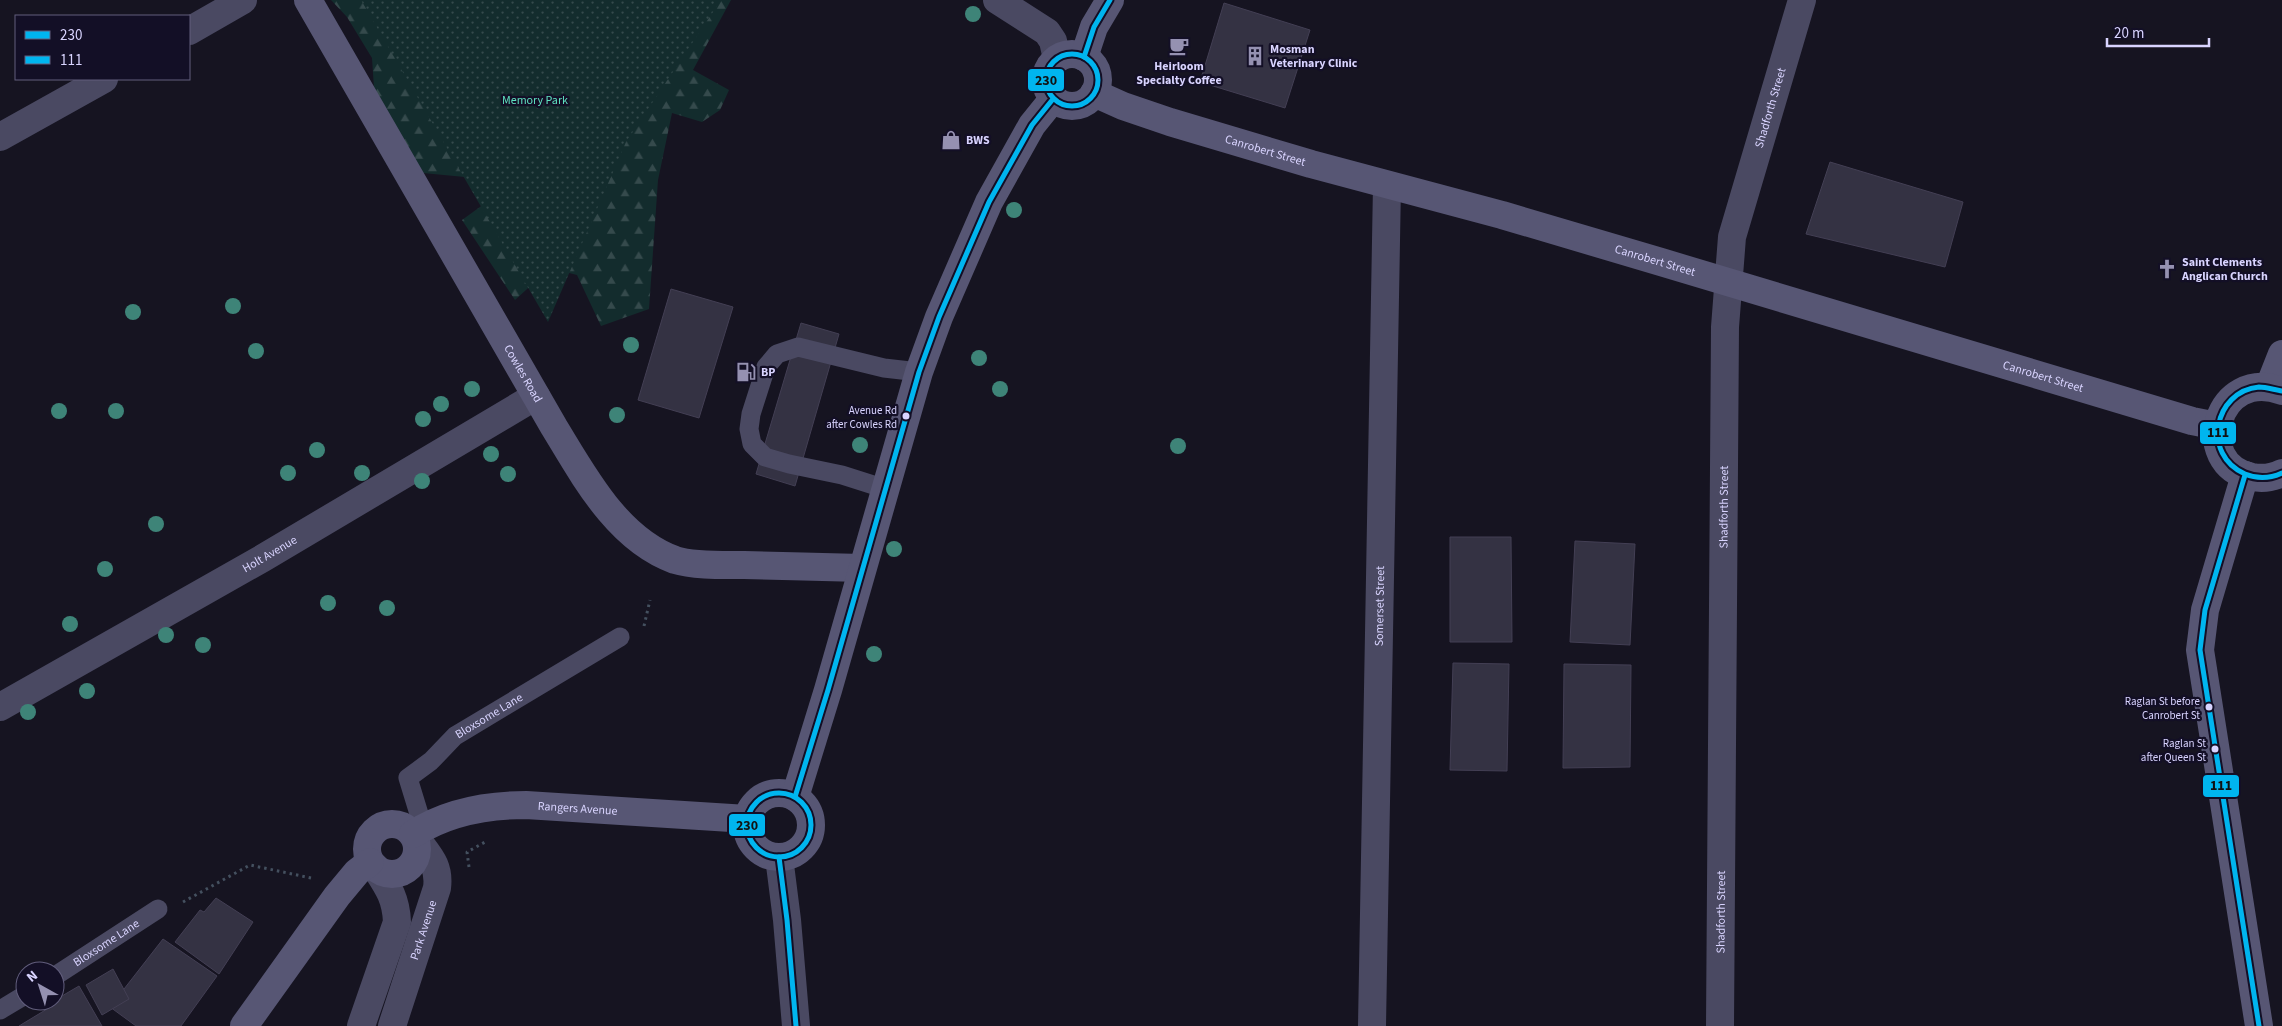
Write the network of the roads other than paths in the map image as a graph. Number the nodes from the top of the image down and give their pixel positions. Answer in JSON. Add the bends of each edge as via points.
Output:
{"nodes":[{"id":1,"x":244,"y":0,"type":"edge"},
{"id":2,"x":308,"y":0,"type":"edge"},
{"id":3,"x":997,"y":0,"type":"edge"},
{"id":4,"x":1110,"y":0,"type":"edge"},
{"id":5,"x":1802,"y":0,"type":"edge"},
{"id":6,"x":190,"y":30,"type":"edge"},
{"id":7,"x":1084,"y":57,"type":"junction"},
{"id":8,"x":1057,"y":59,"type":"junction"},
{"id":9,"x":102,"y":80,"type":"edge"},
{"id":10,"x":1094,"y":93,"type":"junction"},
{"id":11,"x":1053,"y":99,"type":"junction"},
{"id":12,"x":0,"y":137,"type":"edge"},
{"id":13,"x":1387,"y":185,"type":"junction"},
{"id":14,"x":1727,"y":281,"type":"junction"},
{"id":15,"x":2282,"y":354,"type":"edge"},
{"id":16,"x":919,"y":372,"type":"junction"},
{"id":17,"x":2275,"y":389,"type":"edge"},
{"id":18,"x":536,"y":396,"type":"junction"},
{"id":19,"x":2217,"y":426,"type":"junction"},
{"id":20,"x":2282,"y":473,"type":"edge"},
{"id":21,"x":2246,"y":475,"type":"junction"},
{"id":22,"x":886,"y":489,"type":"junction"},
{"id":23,"x":862,"y":568,"type":"junction"},
{"id":24,"x":620,"y":637,"type":"dead end"},
{"id":25,"x":0,"y":707,"type":"edge"},
{"id":26,"x":795,"y":796,"type":"junction"},
{"id":27,"x":747,"y":819,"type":"junction"},
{"id":28,"x":417,"y":833,"type":"junction"},
{"id":29,"x":779,"y":857,"type":"junction"},
{"id":30,"x":372,"y":865,"type":"junction"},
{"id":31,"x":158,"y":909,"type":"dead end"},
{"id":32,"x":65,"y":969,"type":"edge"},
{"id":33,"x":15,"y":1001,"type":"edge"},
{"id":34,"x":0,"y":1010,"type":"edge"},
{"id":35,"x":244,"y":1026,"type":"edge"},
{"id":36,"x":361,"y":1026,"type":"edge"},
{"id":37,"x":392,"y":1026,"type":"edge"},
{"id":38,"x":796,"y":1026,"type":"edge"},
{"id":39,"x":1372,"y":1026,"type":"edge"},
{"id":40,"x":1720,"y":1026,"type":"edge"},
{"id":41,"x":2259,"y":1026,"type":"edge"}],
"edges":[{"from":1,"to":6,"type":"street"},
{"from":2,"to":18,"type":"street","name":"Cowles Road"},
{"from":3,"to":8,"type":"street","via":[[1047,32],[1053,41]]},
{"from":4,"to":7,"type":"street","via":[[1094,27]]},
{"from":5,"to":14,"type":"street","name":"Shadforth Street","via":[[1739,210]]},
{"from":7,"to":8,"type":"street","via":[[1070,54]]},
{"from":7,"to":10,"type":"street","via":[[1097,76]]},
{"from":8,"to":11,"type":"street","via":[[1046,78],[1046,86]]},
{"from":9,"to":12,"type":"street"},
{"from":10,"to":11,"type":"street","via":[[1075,106],[1060,104]]},
{"from":10,"to":13,"type":"street","name":"Canrobert Street","via":[[1170,122]]},
{"from":11,"to":16,"type":"street","via":[[1032,124],[989,202]]},
{"from":13,"to":14,"type":"street","name":"Canrobert Street"},
{"from":13,"to":39,"type":"street","name":"Somerset Street"},
{"from":14,"to":19,"type":"street","name":"Canrobert Street","via":[[2192,422]]},
{"from":14,"to":40,"type":"street","name":"Shadforth Street"},
{"from":15,"to":17,"type":"street"},
{"from":16,"to":22,"type":"street"},
{"from":16,"to":22,"type":"lane","via":[[884,368],[798,347],[777,354],[766,367],[751,414],[752,444],[765,457]]},
{"from":17,"to":19,"type":"street","via":[[2253,388],[2239,393],[2227,403]]},
{"from":18,"to":23,"type":"street","name":"Cowles Road","via":[[588,482],[611,512],[655,551],[677,561]]},
{"from":18,"to":25,"type":"street","name":"Holt Avenue","via":[[263,558]]},
{"from":19,"to":21,"type":"street","via":[[2221,453],[2227,462]]},
{"from":20,"to":21,"type":"street","via":[[2260,478]]},
{"from":21,"to":41,"type":"street","via":[[2205,610],[2200,650]]},
{"from":22,"to":23,"type":"street"},
{"from":23,"to":26,"type":"street"},
{"from":24,"to":28,"type":"lane","name":"Bloxsome Lane","via":[[455,736],[408,778]]},
{"from":26,"to":27,"type":"street","via":[[774,793],[764,796],[750,810]]},
{"from":26,"to":29,"type":"street","via":[[808,812],[810,832],[798,850]]},
{"from":27,"to":28,"type":"street","name":"Rangers Avenue","via":[[493,805],[451,816]]},
{"from":27,"to":29,"type":"street","via":[[754,845]]},
{"from":28,"to":30,"type":"street","via":[[418,852],[403,872],[386,874]]},
{"from":28,"to":30,"type":"street","via":[[390,823],[375,830],[367,845]]},
{"from":28,"to":37,"type":"street","name":"Park Avenue","via":[[439,876]]},
{"from":29,"to":38,"type":"street"},
{"from":30,"to":35,"type":"street","via":[[357,872],[337,896]]},
{"from":30,"to":36,"type":"street","via":[[396,904],[397,922]]},
{"from":31,"to":32,"type":"lane","name":"Bloxsome Lane"},
{"from":33,"to":34,"type":"lane"}]}
